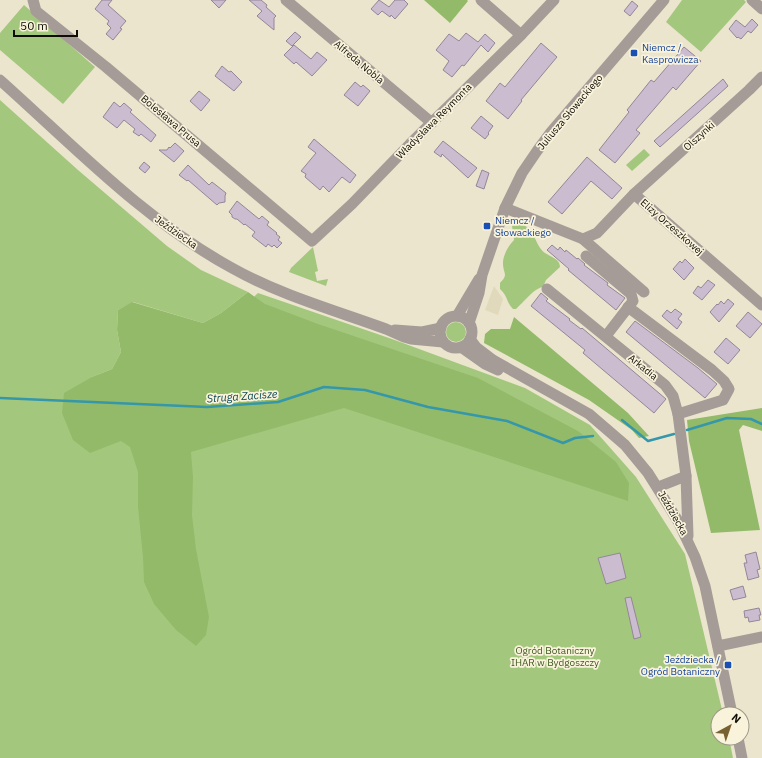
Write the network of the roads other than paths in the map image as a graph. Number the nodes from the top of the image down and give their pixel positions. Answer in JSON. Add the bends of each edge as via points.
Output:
{"nodes":[{"id":1,"x":32,"y":0,"type":"edge"},
{"id":2,"x":286,"y":0,"type":"edge"},
{"id":3,"x":481,"y":0,"type":"edge"},
{"id":4,"x":554,"y":0,"type":"edge"},
{"id":5,"x":752,"y":0,"type":"edge"},
{"id":6,"x":662,"y":2,"type":"edge"},
{"id":7,"x":762,"y":9,"type":"edge"},
{"id":8,"x":521,"y":35,"type":"junction"},
{"id":9,"x":762,"y":77,"type":"edge"},
{"id":10,"x":0,"y":80,"type":"edge"},
{"id":11,"x":432,"y":123,"type":"junction"},
{"id":12,"x":634,"y":194,"type":"junction"},
{"id":13,"x":505,"y":208,"type":"junction"},
{"id":14,"x":583,"y":239,"type":"junction"},
{"id":15,"x":312,"y":241,"type":"joint"},
{"id":16,"x":586,"y":256,"type":"dead end"},
{"id":17,"x":482,"y":275,"type":"junction"},
{"id":18,"x":547,"y":289,"type":"dead end"},
{"id":19,"x":644,"y":292,"type":"dead end"},
{"id":20,"x":762,"y":305,"type":"edge"},
{"id":21,"x":628,"y":307,"type":"junction"},
{"id":22,"x":457,"y":316,"type":"junction"},
{"id":23,"x":469,"y":323,"type":"junction"},
{"id":24,"x":440,"y":328,"type":"junction"},
{"id":25,"x":386,"y":329,"type":"junction"},
{"id":26,"x":606,"y":336,"type":"junction"},
{"id":27,"x":470,"y":339,"type":"junction"},
{"id":28,"x":443,"y":342,"type":"junction"},
{"id":29,"x":461,"y":347,"type":"junction"},
{"id":30,"x":518,"y":375,"type":"junction"},
{"id":31,"x":678,"y":414,"type":"junction"},
{"id":32,"x":686,"y":476,"type":"junction"},
{"id":33,"x":658,"y":487,"type":"junction"},
{"id":34,"x":688,"y":540,"type":"junction"},
{"id":35,"x":762,"y":637,"type":"edge"},
{"id":36,"x":718,"y":646,"type":"junction"},
{"id":37,"x":730,"y":706,"type":"edge"},
{"id":38,"x":740,"y":746,"type":"edge"},
{"id":39,"x":742,"y":758,"type":"edge"}],
"edges":[{"from":1,"to":15,"type":"street","name":"Bolesława Prusa","via":[[36,11]]},
{"from":2,"to":11,"type":"street","name":"Alfreda Nobla"},
{"from":3,"to":8,"type":"street"},
{"from":4,"to":8,"type":"street","name":"Władysława Reymonta"},
{"from":5,"to":7,"type":"street"},
{"from":6,"to":13,"type":"street","name":"Juliusza Słowackiego","via":[[542,144],[522,173]]},
{"from":8,"to":11,"type":"street","name":"Władysława Reymonta"},
{"from":9,"to":12,"type":"street","name":"Olszynki"},
{"from":10,"to":25,"type":"street","name":"Jeździecka","via":[[111,180],[185,240],[266,286]]},
{"from":11,"to":15,"type":"street","name":"Władysława Reymonta"},
{"from":12,"to":14,"type":"street","name":"Elizy Orzeszkowej","via":[[597,234]]},
{"from":12,"to":20,"type":"street","name":"Elizy Orzeszkowej"},
{"from":13,"to":14,"type":"street"},
{"from":13,"to":17,"type":"street","name":"Juliusza Słowackiego"},
{"from":14,"to":19,"type":"street"},
{"from":16,"to":21,"type":"street","via":[[631,294],[632,301]]},
{"from":17,"to":22,"type":"street","name":"Juliusza Słowackiego"},
{"from":17,"to":23,"type":"street","name":"Juliusza Słowackiego"},
{"from":18,"to":26,"type":"street","name":"Arkadia"},
{"from":21,"to":26,"type":"street"},
{"from":21,"to":31,"type":"street","via":[[712,370],[724,380],[729,389],[723,400]]},
{"from":22,"to":23,"type":"street"},
{"from":22,"to":24,"type":"street","via":[[447,319]]},
{"from":23,"to":27,"type":"street","via":[[472,333]]},
{"from":24,"to":25,"type":"street","name":"Jeździecka","via":[[422,332]]},
{"from":24,"to":28,"type":"street"},
{"from":25,"to":28,"type":"street","name":"Jeździecka","via":[[411,340]]},
{"from":26,"to":31,"type":"street","name":"Arkadia","via":[[665,385],[674,396]]},
{"from":27,"to":29,"type":"street"},
{"from":27,"to":30,"type":"street","name":"Jeździecka","via":[[483,353]]},
{"from":28,"to":29,"type":"street","via":[[452,348]]},
{"from":29,"to":30,"type":"street","name":"Jeździecka","via":[[485,364]]},
{"from":30,"to":33,"type":"street","name":"Jeździecka","via":[[589,414],[625,445]]},
{"from":31,"to":32,"type":"street","name":"Arkadia"},
{"from":32,"to":33,"type":"street"},
{"from":32,"to":34,"type":"street","name":"Arkadia"},
{"from":33,"to":34,"type":"street","name":"Jeździecka"},
{"from":34,"to":36,"type":"street","name":"Jeździecka","via":[[705,586]]},
{"from":35,"to":36,"type":"street"},
{"from":36,"to":37,"type":"street","name":"Jeździecka"},
{"from":38,"to":39,"type":"street"}]}
